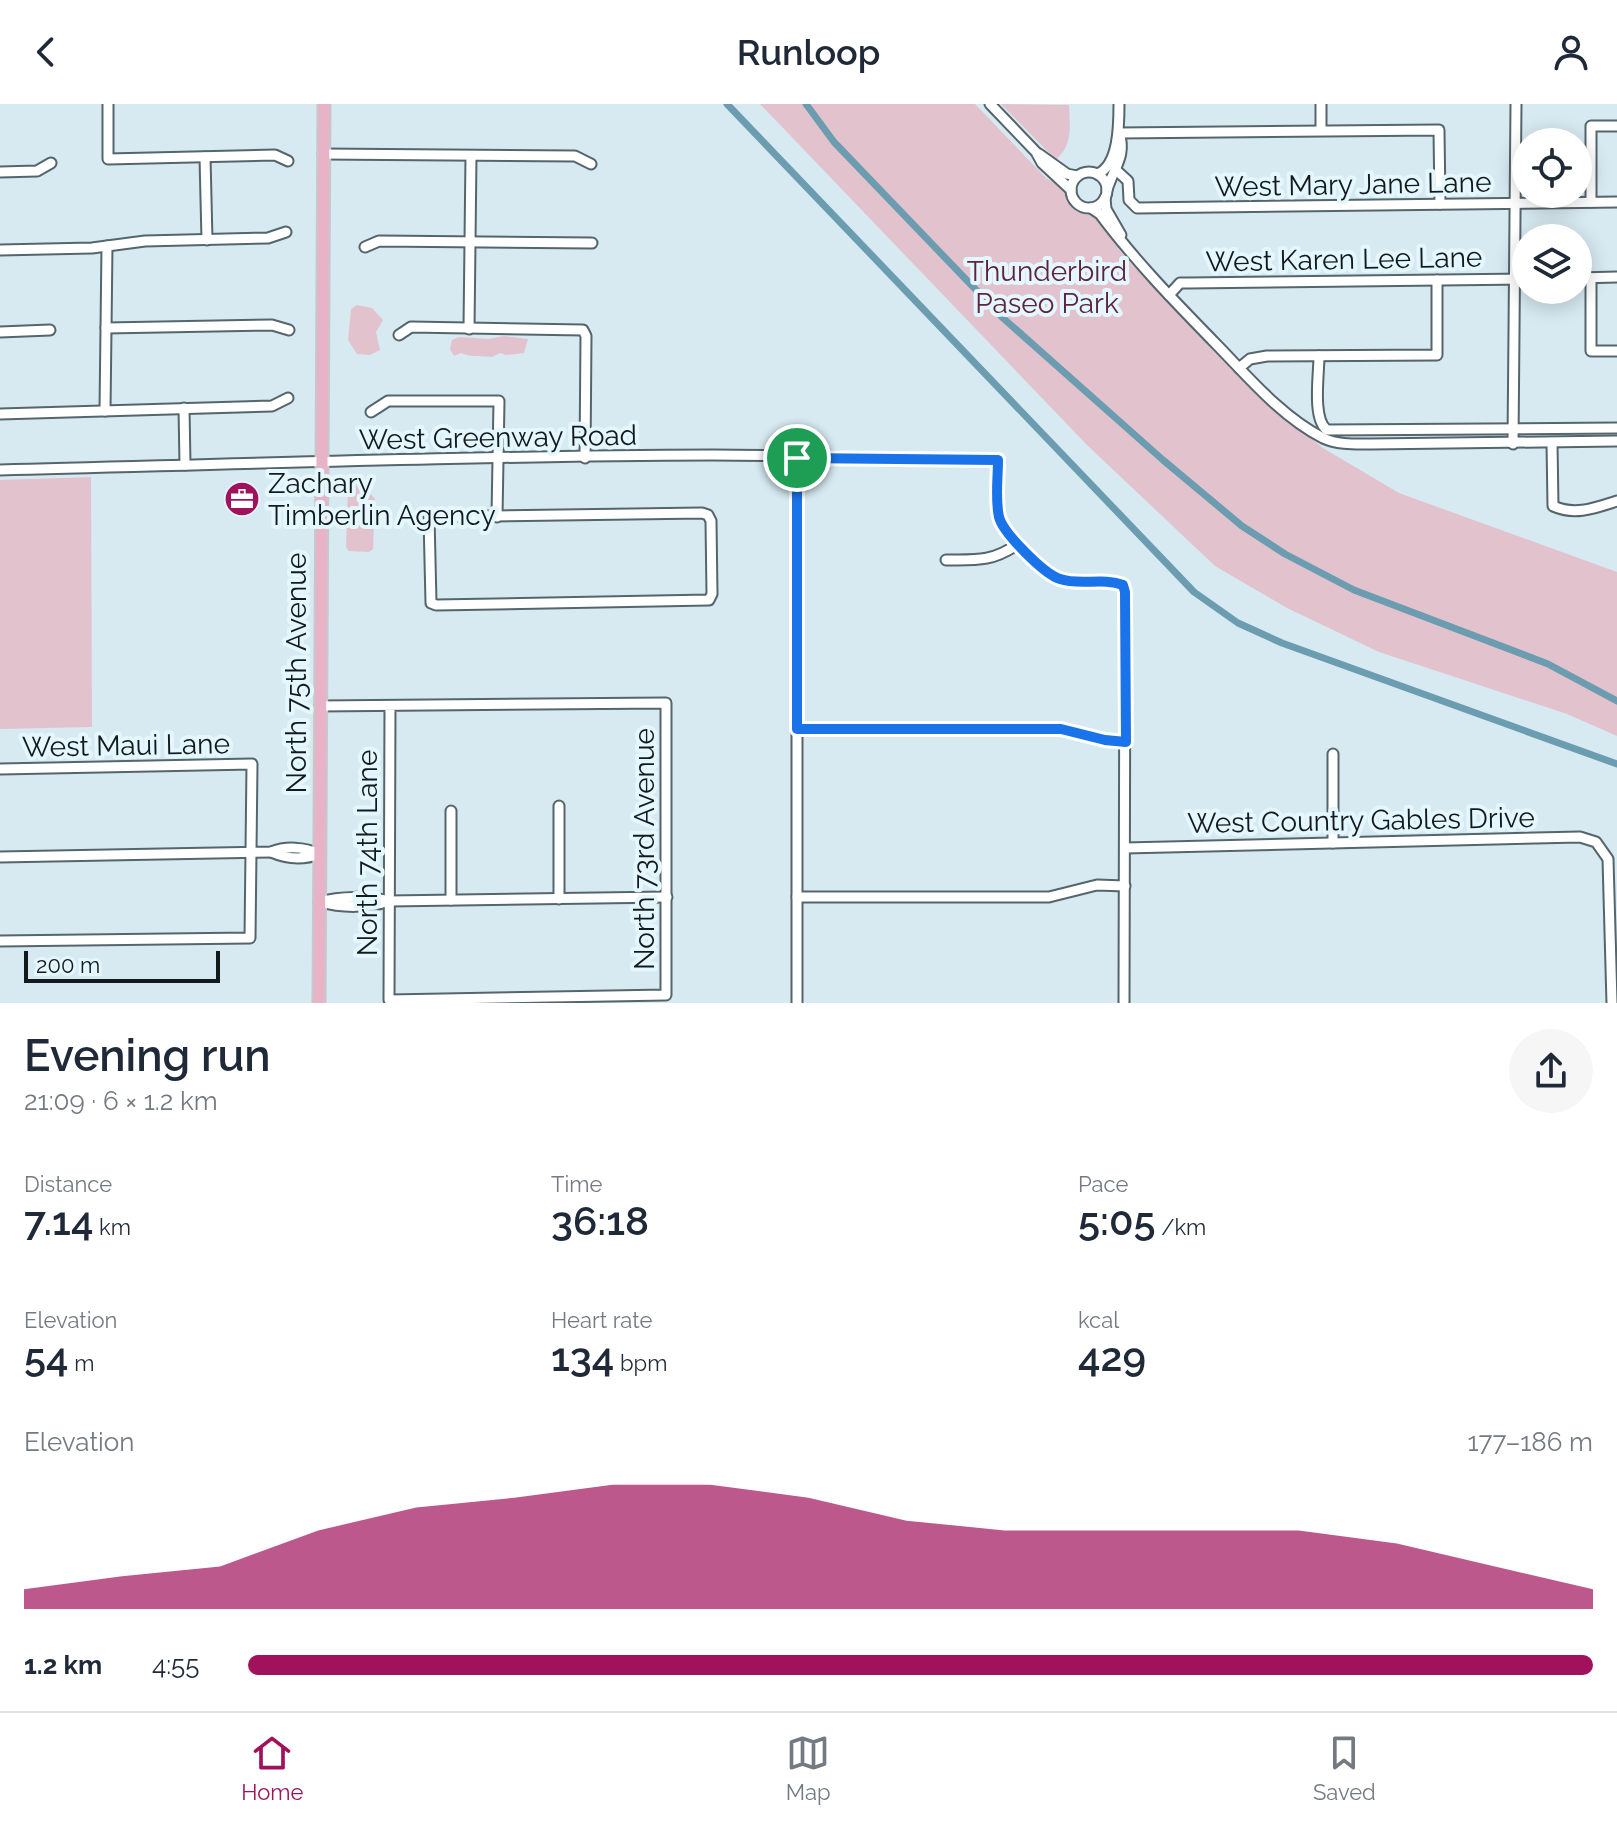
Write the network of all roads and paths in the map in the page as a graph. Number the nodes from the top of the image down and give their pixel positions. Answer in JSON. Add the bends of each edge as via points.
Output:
{"nodes":[{"id":1,"x":108,"y":104,"type":"edge"},
{"id":2,"x":324,"y":104,"type":"edge"},
{"id":3,"x":990,"y":104,"type":"edge"},
{"id":4,"x":1119,"y":104,"type":"edge"},
{"id":5,"x":1321,"y":104,"type":"edge"},
{"id":6,"x":1516,"y":104,"type":"edge"},
{"id":7,"x":1617,"y":126,"type":"edge"},
{"id":8,"x":1516,"y":128,"type":"edge"},
{"id":9,"x":1591,"y":128,"type":"edge"},
{"id":10,"x":1321,"y":130,"type":"junction"},
{"id":11,"x":1119,"y":133,"type":"junction"},
{"id":12,"x":1036,"y":152,"type":"junction"},
{"id":13,"x":323,"y":154,"type":"junction"},
{"id":14,"x":471,"y":156,"type":"junction"},
{"id":15,"x":205,"y":157,"type":"junction"},
{"id":16,"x":288,"y":161,"type":"dead end"},
{"id":17,"x":51,"y":163,"type":"dead end"},
{"id":18,"x":591,"y":164,"type":"dead end"},
{"id":19,"x":1116,"y":170,"type":"junction"},
{"id":20,"x":0,"y":172,"type":"edge"},
{"id":21,"x":1097,"y":174,"type":"junction"},
{"id":22,"x":1077,"y":176,"type":"junction"},
{"id":23,"x":1071,"y":190,"type":"junction"},
{"id":24,"x":1106,"y":194,"type":"junction"},
{"id":25,"x":1592,"y":202,"type":"edge"},
{"id":26,"x":1617,"y":202,"type":"edge"},
{"id":27,"x":1512,"y":203,"type":"edge"},
{"id":28,"x":1440,"y":204,"type":"junction"},
{"id":29,"x":1091,"y":208,"type":"junction"},
{"id":30,"x":286,"y":232,"type":"dead end"},
{"id":31,"x":207,"y":240,"type":"junction"},
{"id":32,"x":470,"y":241,"type":"junction"},
{"id":33,"x":592,"y":243,"type":"dead end"},
{"id":34,"x":1125,"y":245,"type":"junction"},
{"id":35,"x":107,"y":246,"type":"junction"},
{"id":36,"x":365,"y":247,"type":"dead end"},
{"id":37,"x":0,"y":250,"type":"edge"},
{"id":38,"x":1617,"y":277,"type":"edge"},
{"id":39,"x":1592,"y":278,"type":"edge"},
{"id":40,"x":1512,"y":279,"type":"edge"},
{"id":41,"x":1437,"y":280,"type":"junction"},
{"id":42,"x":1169,"y":295,"type":"junction"},
{"id":43,"x":1514,"y":304,"type":"edge"},
{"id":44,"x":1591,"y":304,"type":"edge"},
{"id":45,"x":106,"y":328,"type":"junction"},
{"id":46,"x":469,"y":329,"type":"junction"},
{"id":47,"x":50,"y":330,"type":"dead end"},
{"id":48,"x":289,"y":330,"type":"dead end"},
{"id":49,"x":0,"y":332,"type":"edge"},
{"id":50,"x":399,"y":335,"type":"dead end"},
{"id":51,"x":1617,"y":351,"type":"edge"},
{"id":52,"x":1319,"y":356,"type":"junction"},
{"id":53,"x":1239,"y":368,"type":"junction"},
{"id":54,"x":288,"y":398,"type":"dead end"},
{"id":55,"x":184,"y":408,"type":"junction"},
{"id":56,"x":105,"y":411,"type":"junction"},
{"id":57,"x":371,"y":412,"type":"dead end"},
{"id":58,"x":0,"y":414,"type":"edge"},
{"id":59,"x":1617,"y":428,"type":"edge"},
{"id":60,"x":1513,"y":430,"type":"junction"},
{"id":61,"x":1617,"y":441,"type":"edge"},
{"id":62,"x":1552,"y":443,"type":"junction"},
{"id":63,"x":1513,"y":444,"type":"junction"},
{"id":64,"x":585,"y":458,"type":"junction"},
{"id":65,"x":797,"y":458,"type":"junction"},
{"id":66,"x":497,"y":459,"type":"junction"},
{"id":67,"x":320,"y":462,"type":"junction"},
{"id":68,"x":185,"y":465,"type":"junction"},
{"id":69,"x":0,"y":470,"type":"edge"},
{"id":70,"x":1617,"y":501,"type":"edge"},
{"id":71,"x":497,"y":517,"type":"junction"},
{"id":72,"x":1018,"y":544,"type":"junction"},
{"id":73,"x":946,"y":560,"type":"dead end"},
{"id":74,"x":320,"y":706,"type":"junction"},
{"id":75,"x":390,"y":706,"type":"junction"},
{"id":76,"x":797,"y":729,"type":"junction"},
{"id":77,"x":1126,"y":742,"type":"junction"},
{"id":78,"x":1333,"y":754,"type":"dead end"},
{"id":79,"x":0,"y":769,"type":"edge"},
{"id":80,"x":559,"y":806,"type":"dead end"},
{"id":81,"x":451,"y":811,"type":"dead end"},
{"id":82,"x":1333,"y":843,"type":"junction"},
{"id":83,"x":1125,"y":848,"type":"junction"},
{"id":84,"x":251,"y":852,"type":"junction"},
{"id":85,"x":320,"y":854,"type":"junction"},
{"id":86,"x":0,"y":857,"type":"edge"},
{"id":87,"x":1125,"y":886,"type":"junction"},
{"id":88,"x":667,"y":897,"type":"junction"},
{"id":89,"x":797,"y":897,"type":"junction"},
{"id":90,"x":559,"y":899,"type":"junction"},
{"id":91,"x":451,"y":900,"type":"junction"},
{"id":92,"x":389,"y":901,"type":"junction"},
{"id":93,"x":319,"y":902,"type":"junction"},
{"id":94,"x":0,"y":941,"type":"edge"},
{"id":95,"x":389,"y":1000,"type":"joint"},
{"id":96,"x":319,"y":1003,"type":"edge"},
{"id":97,"x":797,"y":1003,"type":"edge"},
{"id":98,"x":1124,"y":1003,"type":"edge"},
{"id":99,"x":1612,"y":1003,"type":"edge"}],
"edges":[{"from":1,"to":15,"type":"street","via":[[108,159]]},
{"from":2,"to":13,"type":"main road","name":"North 75th Avenue"},
{"from":3,"to":12,"type":"street"},
{"from":4,"to":11,"type":"street"},
{"from":5,"to":10,"type":"street"},
{"from":6,"to":8,"type":"street"},
{"from":7,"to":9,"type":"street"},
{"from":10,"to":11,"type":"street"},
{"from":10,"to":28,"type":"street","via":[[1439,130]]},
{"from":11,"to":19,"type":"street"},
{"from":11,"to":21,"type":"street","via":[[1109,166]]},
{"from":12,"to":22,"type":"street"},
{"from":12,"to":23,"type":"street"},
{"from":13,"to":14,"type":"street"},
{"from":13,"to":67,"type":"main road","name":"North 75th Avenue"},
{"from":14,"to":18,"type":"street","via":[[575,156]]},
{"from":14,"to":32,"type":"street"},
{"from":15,"to":16,"type":"street","via":[[275,155]]},
{"from":15,"to":31,"type":"street"},
{"from":17,"to":20,"type":"street","via":[[37,171]]},
{"from":19,"to":24,"type":"street"},
{"from":19,"to":28,"type":"street","name":"West Mary Jane Lane","via":[[1128,181],[1131,206],[1137,208]]},
{"from":21,"to":22,"type":"street"},
{"from":21,"to":24,"type":"street"},
{"from":22,"to":23,"type":"street"},
{"from":23,"to":29,"type":"street","via":[[1079,205]]},
{"from":24,"to":29,"type":"street"},
{"from":24,"to":34,"type":"street","via":[[1106,209]]},
{"from":25,"to":26,"type":"street","name":"West Mary Jane Lane"},
{"from":27,"to":28,"type":"street","name":"West Mary Jane Lane"},
{"from":29,"to":34,"type":"street"},
{"from":30,"to":31,"type":"street","via":[[268,238]]},
{"from":31,"to":35,"type":"street"},
{"from":32,"to":33,"type":"street"},
{"from":32,"to":36,"type":"street","via":[[379,241]]},
{"from":32,"to":46,"type":"street"},
{"from":34,"to":42,"type":"street"},
{"from":35,"to":37,"type":"street"},
{"from":35,"to":45,"type":"street"},
{"from":38,"to":39,"type":"street"},
{"from":40,"to":41,"type":"street","name":"West Karen Lee Lane"},
{"from":41,"to":42,"type":"street","name":"West Karen Lee Lane","via":[[1180,283]]},
{"from":41,"to":52,"type":"street","via":[[1437,355]]},
{"from":42,"to":53,"type":"street"},
{"from":43,"to":60,"type":"street"},
{"from":44,"to":51,"type":"street","via":[[1591,351]]},
{"from":45,"to":48,"type":"street","via":[[272,325]]},
{"from":45,"to":56,"type":"street"},
{"from":46,"to":50,"type":"street","via":[[411,327]]},
{"from":46,"to":64,"type":"street","via":[[583,330]]},
{"from":47,"to":49,"type":"street"},
{"from":52,"to":53,"type":"street","via":[[1256,357]]},
{"from":52,"to":60,"type":"street","via":[[1322,427]]},
{"from":53,"to":63,"type":"street","via":[[1324,438],[1350,444]]},
{"from":54,"to":55,"type":"street","via":[[272,406]]},
{"from":55,"to":56,"type":"street"},
{"from":55,"to":68,"type":"street"},
{"from":56,"to":58,"type":"street"},
{"from":57,"to":66,"type":"street","via":[[388,401],[499,401]]},
{"from":59,"to":60,"type":"street"},
{"from":60,"to":63,"type":"street"},
{"from":61,"to":62,"type":"street"},
{"from":62,"to":63,"type":"street"},
{"from":62,"to":70,"type":"street","via":[[1553,506],[1579,511]]},
{"from":64,"to":65,"type":"street","name":"West Greenway Road"},
{"from":64,"to":66,"type":"street","name":"West Greenway Road"},
{"from":65,"to":72,"type":"street","name":"West Greenway Road","via":[[998,460],[999,518]]},
{"from":65,"to":76,"type":"street"},
{"from":66,"to":67,"type":"street","name":"West Greenway Road"},
{"from":66,"to":71,"type":"street"},
{"from":67,"to":68,"type":"street","name":"West Greenway Road"},
{"from":67,"to":74,"type":"main road","name":"North 75th Avenue"},
{"from":68,"to":69,"type":"street","name":"West Greenway Road"},
{"from":71,"to":71,"type":"street","via":[[429,517],[431,603],[709,600],[712,594],[708,515]]},
{"from":72,"to":73,"type":"street","via":[[988,560]]},
{"from":72,"to":77,"type":"street","via":[[1060,579],[1123,585]]},
{"from":74,"to":75,"type":"street"},
{"from":74,"to":85,"type":"main road","name":"North 75th Avenue"},
{"from":75,"to":88,"type":"street","name":"North 73rd Avenue","via":[[666,703]]},
{"from":75,"to":92,"type":"street","name":"North 74th Lane"},
{"from":76,"to":77,"type":"street","via":[[1061,729]]},
{"from":76,"to":89,"type":"street"},
{"from":77,"to":83,"type":"street"},
{"from":78,"to":82,"type":"street"},
{"from":79,"to":84,"type":"street","name":"West Maui Lane","via":[[252,764]]},
{"from":80,"to":90,"type":"street"},
{"from":81,"to":91,"type":"street"},
{"from":82,"to":83,"type":"street","name":"West Country Gables Drive"},
{"from":82,"to":99,"type":"street","name":"West Country Gables Drive","via":[[1580,837],[1596,842],[1608,859]]},
{"from":83,"to":87,"type":"street"},
{"from":84,"to":85,"type":"street","via":[[280,848]]},
{"from":84,"to":86,"type":"street"},
{"from":84,"to":94,"type":"street","via":[[250,938]]},
{"from":85,"to":93,"type":"main road","name":"North 75th Avenue"},
{"from":87,"to":89,"type":"street","via":[[1097,885],[1049,897]]},
{"from":87,"to":98,"type":"street"},
{"from":88,"to":90,"type":"street"},
{"from":88,"to":95,"type":"street","name":"North 73rd Avenue","via":[[666,995]]},
{"from":89,"to":97,"type":"street"},
{"from":90,"to":91,"type":"street"},
{"from":91,"to":92,"type":"street"},
{"from":92,"to":93,"type":"street"},
{"from":92,"to":95,"type":"street","name":"North 74th Lane"},
{"from":93,"to":96,"type":"main road","name":"North 75th Avenue"}]}
